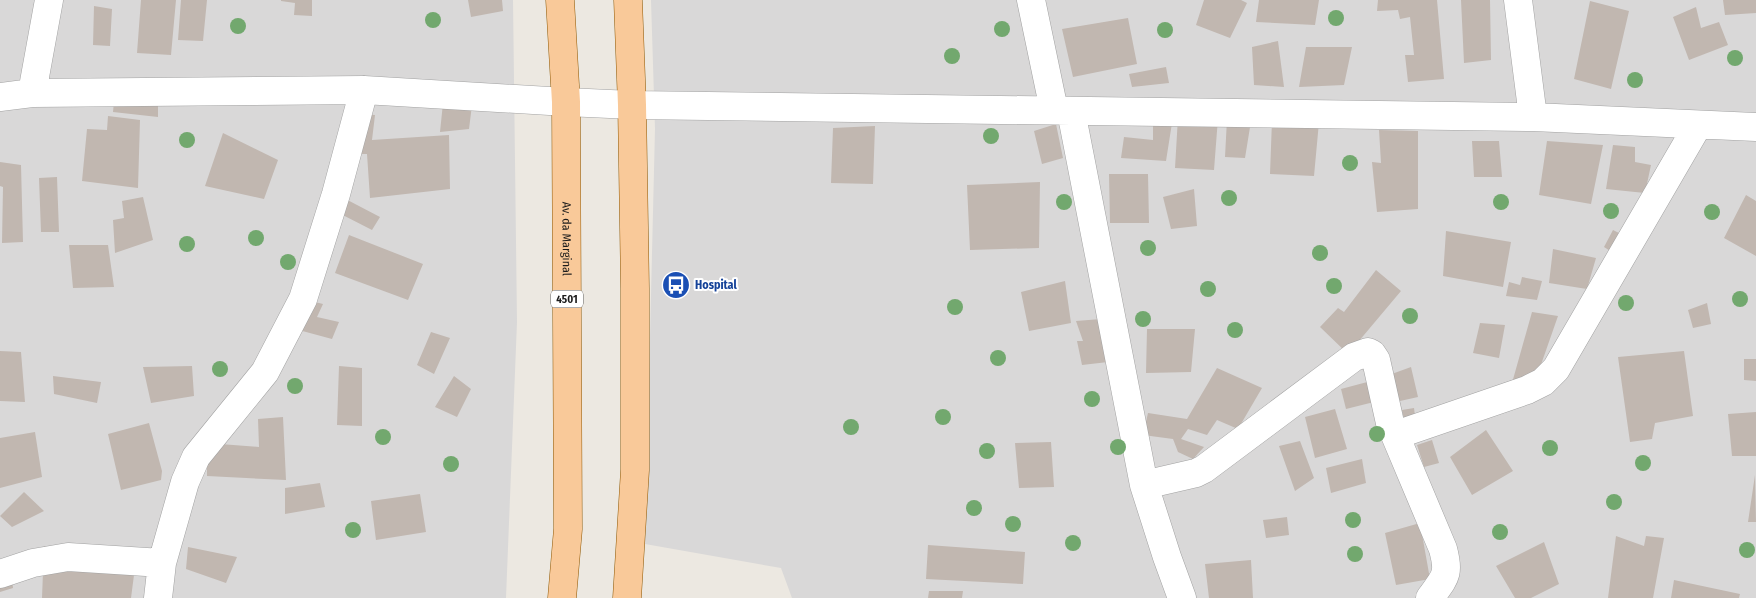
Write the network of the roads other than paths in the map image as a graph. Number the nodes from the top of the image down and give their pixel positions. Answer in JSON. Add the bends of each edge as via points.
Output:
{"nodes":[{"id":1,"x":49,"y":0,"type":"edge"},
{"id":2,"x":560,"y":0,"type":"edge"},
{"id":3,"x":628,"y":0,"type":"edge"},
{"id":4,"x":1031,"y":0,"type":"edge"},
{"id":5,"x":1518,"y":0,"type":"edge"},
{"id":6,"x":364,"y":90,"type":"junction"},
{"id":7,"x":32,"y":93,"type":"junction"},
{"id":8,"x":0,"y":98,"type":"edge"},
{"id":9,"x":566,"y":102,"type":"junction"},
{"id":10,"x":632,"y":105,"type":"junction"},
{"id":11,"x":1062,"y":111,"type":"junction"},
{"id":12,"x":1533,"y":117,"type":"junction"},
{"id":13,"x":1698,"y":125,"type":"junction"},
{"id":14,"x":1756,"y":127,"type":"edge"},
{"id":15,"x":1396,"y":435,"type":"junction"},
{"id":16,"x":1144,"y":485,"type":"junction"},
{"id":17,"x":162,"y":563,"type":"junction"},
{"id":18,"x":0,"y":574,"type":"edge"},
{"id":19,"x":158,"y":598,"type":"edge"},
{"id":20,"x":562,"y":598,"type":"edge"},
{"id":21,"x":627,"y":598,"type":"edge"},
{"id":22,"x":1182,"y":598,"type":"edge"},
{"id":23,"x":1430,"y":598,"type":"edge"}],
"edges":[{"from":1,"to":7,"type":"street"},
{"from":2,"to":9,"type":"main road","name":"Av. da Marginal","number":"4501"},
{"from":3,"to":10,"type":"main road"},
{"from":4,"to":11,"type":"street"},
{"from":5,"to":12,"type":"street"},
{"from":6,"to":7,"type":"street"},
{"from":6,"to":9,"type":"street"},
{"from":6,"to":17,"type":"street","via":[[303,299],[264,372],[196,457],[185,482]]},
{"from":7,"to":8,"type":"street"},
{"from":9,"to":10,"type":"street"},
{"from":9,"to":20,"type":"main road","name":"Av. da Marginal","number":"4501","via":[[568,529]]},
{"from":10,"to":11,"type":"street"},
{"from":10,"to":21,"type":"main road","via":[[635,470]]},
{"from":11,"to":12,"type":"street"},
{"from":11,"to":16,"type":"street"},
{"from":12,"to":13,"type":"street"},
{"from":13,"to":14,"type":"street"},
{"from":13,"to":15,"type":"street","via":[[1556,370],[1528,390]]},
{"from":15,"to":16,"type":"street","via":[[1386,409],[1376,360],[1368,352],[1354,357],[1204,469]]},
{"from":15,"to":23,"type":"street","via":[[1447,563],[1444,579]]},
{"from":16,"to":22,"type":"street"},
{"from":17,"to":18,"type":"street","via":[[68,557]]},
{"from":17,"to":19,"type":"street"}]}
